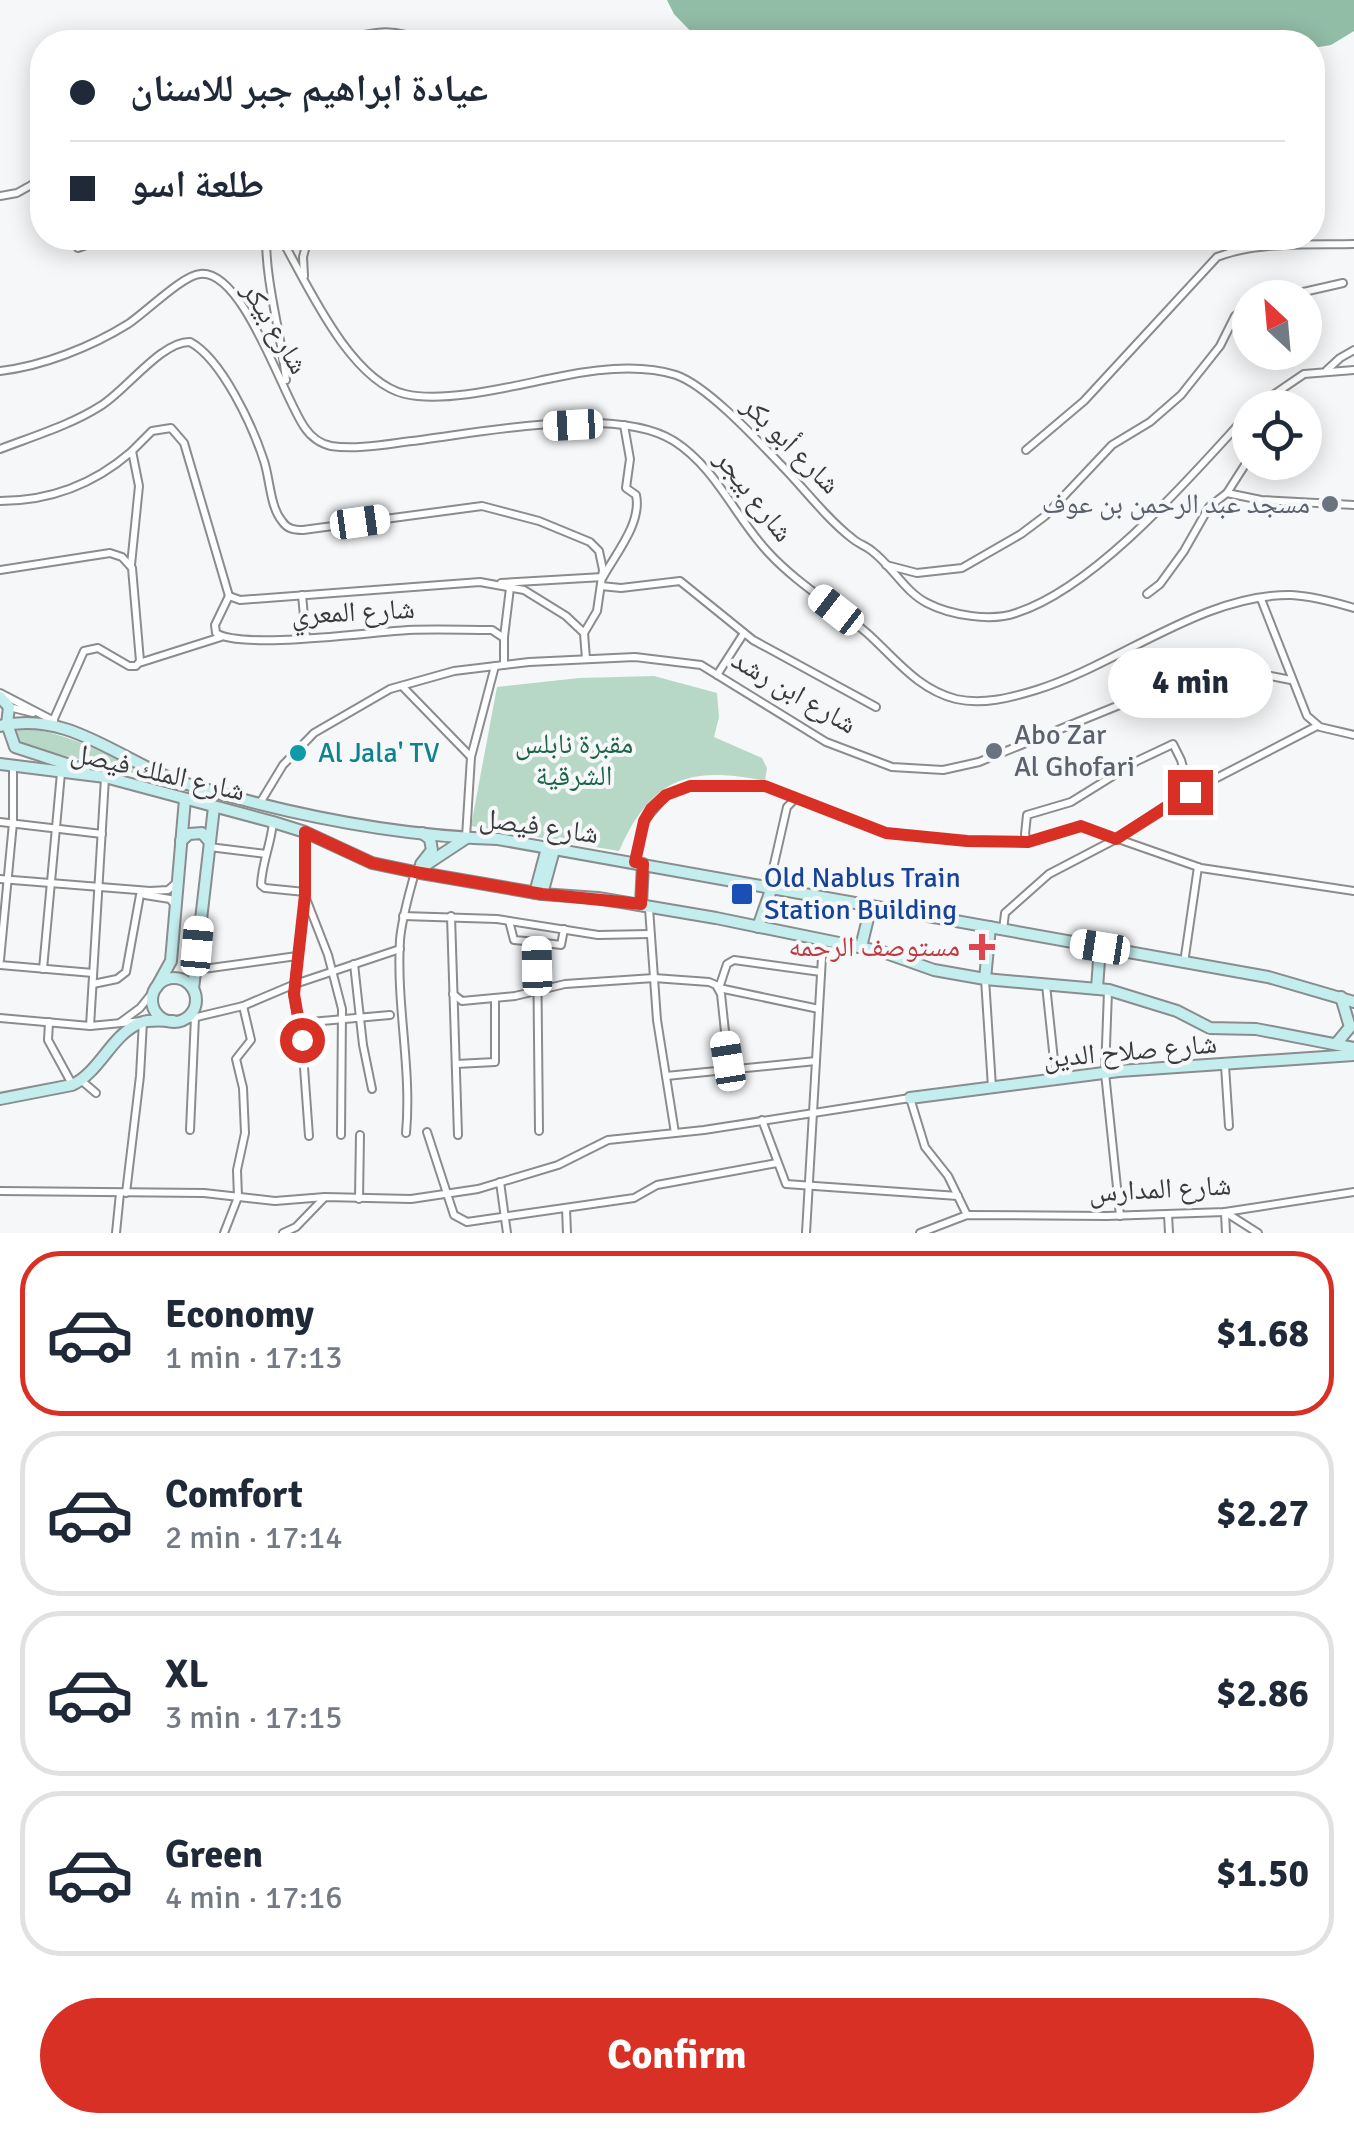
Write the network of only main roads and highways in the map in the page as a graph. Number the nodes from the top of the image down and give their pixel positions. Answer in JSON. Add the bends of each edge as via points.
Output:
{"nodes":[{"id":1,"x":0,"y":695,"type":"edge"},
{"id":2,"x":4,"y":725,"type":"edge"},
{"id":3,"x":0,"y":764,"type":"edge"},
{"id":4,"x":106,"y":778,"type":"junction"},
{"id":5,"x":185,"y":799,"type":"junction"},
{"id":6,"x":214,"y":807,"type":"junction"},
{"id":7,"x":304,"y":816,"type":"joint"},
{"id":8,"x":420,"y":832,"type":"junction"},
{"id":9,"x":466,"y":838,"type":"junction"},
{"id":10,"x":181,"y":841,"type":"junction"},
{"id":11,"x":209,"y":844,"type":"junction"},
{"id":12,"x":550,"y":849,"type":"junction"},
{"id":13,"x":639,"y":863,"type":"junction"},
{"id":14,"x":415,"y":872,"type":"junction"},
{"id":15,"x":768,"y":886,"type":"junction"},
{"id":16,"x":538,"y":893,"type":"junction"},
{"id":17,"x":202,"y":897,"type":"junction"},
{"id":18,"x":176,"y":900,"type":"junction"},
{"id":19,"x":645,"y":905,"type":"junction"},
{"id":20,"x":870,"y":906,"type":"junction"},
{"id":21,"x":755,"y":926,"type":"junction"},
{"id":22,"x":997,"y":929,"type":"junction"},
{"id":23,"x":172,"y":946,"type":"junction"},
{"id":24,"x":197,"y":946,"type":"junction"},
{"id":25,"x":1100,"y":947,"type":"junction"},
{"id":26,"x":860,"y":948,"type":"junction"},
{"id":27,"x":985,"y":979,"type":"junction"},
{"id":28,"x":156,"y":988,"type":"junction"},
{"id":29,"x":193,"y":989,"type":"junction"},
{"id":30,"x":1103,"y":989,"type":"junction"},
{"id":31,"x":1341,"y":996,"type":"junction"},
{"id":32,"x":1354,"y":1002,"type":"edge"},
{"id":33,"x":177,"y":1021,"type":"junction"},
{"id":34,"x":1352,"y":1022,"type":"edge"},
{"id":35,"x":1354,"y":1040,"type":"edge"},
{"id":36,"x":1336,"y":1044,"type":"junction"},
{"id":37,"x":1354,"y":1051,"type":"edge"},
{"id":38,"x":910,"y":1098,"type":"road end"},
{"id":39,"x":0,"y":1099,"type":"edge"}],
"edges":[{"from":1,"to":2,"type":"main road","via":[[9,707]]},
{"from":2,"to":4,"type":"main road","via":[[19,749]]},
{"from":2,"to":7,"type":"main road","name":"شارع الملك فيصل","via":[[38,722],[72,732],[182,783]]},
{"from":3,"to":4,"type":"main road","name":"شارع الملك فيصل"},
{"from":4,"to":5,"type":"main road","name":"شارع الملك فيصل"},
{"from":5,"to":6,"type":"main road","name":"شارع الملك فيصل"},
{"from":5,"to":10,"type":"main road"},
{"from":6,"to":11,"type":"main road"},
{"from":6,"to":14,"type":"main road","name":"شارع الملك فيصل"},
{"from":7,"to":8,"type":"main road","name":"شارع فيصل"},
{"from":8,"to":9,"type":"main road","name":"شارع فيصل"},
{"from":8,"to":14,"type":"main road","via":[[432,850]]},
{"from":9,"to":12,"type":"main road","name":"شارع فيصل"},
{"from":9,"to":14,"type":"main road"},
{"from":10,"to":11,"type":"main road","via":[[195,832]]},
{"from":10,"to":18,"type":"main road"},
{"from":11,"to":17,"type":"main road"},
{"from":12,"to":13,"type":"main road","name":"شارع فيصل"},
{"from":12,"to":16,"type":"main road"},
{"from":13,"to":15,"type":"main road","name":"شارع فيصل"},
{"from":13,"to":19,"type":"main road"},
{"from":14,"to":16,"type":"main road","name":"شارع الملك فيصل"},
{"from":15,"to":20,"type":"main road","name":"شارع فيصل"},
{"from":15,"to":21,"type":"main road"},
{"from":16,"to":19,"type":"main road","name":"شارع الملك فيصل"},
{"from":17,"to":18,"type":"main road"},
{"from":17,"to":24,"type":"main road"},
{"from":18,"to":23,"type":"main road"},
{"from":19,"to":21,"type":"main road","name":"شارع الملك فيصل"},
{"from":20,"to":22,"type":"main road","name":"شارع فيصل"},
{"from":20,"to":26,"type":"main road"},
{"from":21,"to":26,"type":"main road","name":"شارع الملك فيصل"},
{"from":22,"to":25,"type":"main road","name":"شارع فيصل"},
{"from":22,"to":27,"type":"main road"},
{"from":23,"to":24,"type":"main road","via":[[181,953]]},
{"from":23,"to":28,"type":"main road"},
{"from":24,"to":29,"type":"main road"},
{"from":25,"to":30,"type":"main road"},
{"from":25,"to":31,"type":"main road","name":"شارع فيصل"},
{"from":26,"to":27,"type":"main road","name":"شارع الملك فيصل"},
{"from":27,"to":30,"type":"main road","name":"شارع الملك فيصل"},
{"from":28,"to":29,"type":"main road","via":[[176,978]]},
{"from":28,"to":33,"type":"main road","via":[[156,1012]]},
{"from":29,"to":33,"type":"main road","via":[[194,1008]]},
{"from":30,"to":36,"type":"main road","name":"شارع الملك فيصل","via":[[1178,1011],[1210,1028]]},
{"from":31,"to":32,"type":"main road","name":"شارع فيصل"},
{"from":31,"to":34,"type":"main road"},
{"from":33,"to":39,"type":"main road","via":[[142,1021],[77,1083]]},
{"from":34,"to":35,"type":"main road"},
{"from":34,"to":36,"type":"main road"},
{"from":36,"to":37,"type":"main road","name":"شارع الملك فيصل"},
{"from":37,"to":38,"type":"main road","name":"شارع صلاح الدين"}]}
